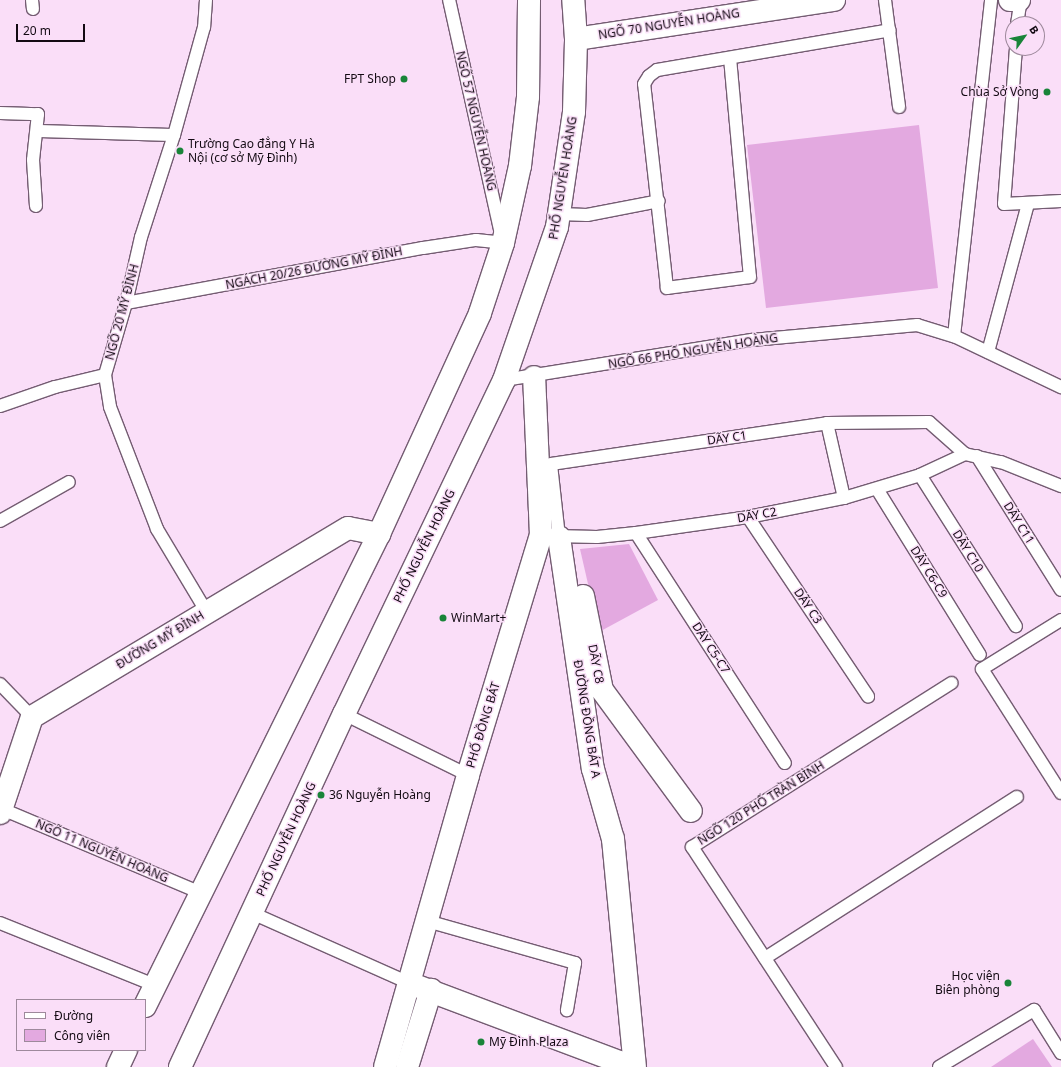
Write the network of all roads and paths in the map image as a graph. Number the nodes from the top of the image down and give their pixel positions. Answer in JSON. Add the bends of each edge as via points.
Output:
{"nodes":[{"id":1,"x":206,"y":0,"type":"edge"},
{"id":2,"x":449,"y":0,"type":"edge"},
{"id":3,"x":529,"y":0,"type":"edge"},
{"id":4,"x":573,"y":0,"type":"edge"},
{"id":5,"x":834,"y":0,"type":"edge"},
{"id":6,"x":885,"y":0,"type":"edge"},
{"id":7,"x":991,"y":0,"type":"edge"},
{"id":8,"x":1017,"y":0,"type":"edge"},
{"id":9,"x":743,"y":6,"type":"edge"},
{"id":10,"x":1018,"y":16,"type":"edge"},
{"id":11,"x":890,"y":30,"type":"junction"},
{"id":12,"x":576,"y":39,"type":"junction"},
{"id":13,"x":1015,"y":56,"type":"edge"},
{"id":14,"x":730,"y":58,"type":"junction"},
{"id":15,"x":899,"y":107,"type":"dead end"},
{"id":16,"x":0,"y":113,"type":"edge"},
{"id":17,"x":37,"y":131,"type":"junction"},
{"id":18,"x":174,"y":135,"type":"junction"},
{"id":19,"x":659,"y":201,"type":"junction"},
{"id":20,"x":1061,"y":201,"type":"edge"},
{"id":21,"x":1028,"y":204,"type":"junction"},
{"id":22,"x":36,"y":206,"type":"dead end"},
{"id":23,"x":559,"y":214,"type":"junction"},
{"id":24,"x":503,"y":243,"type":"junction"},
{"id":25,"x":126,"y":303,"type":"junction"},
{"id":26,"x":954,"y":336,"type":"junction"},
{"id":27,"x":988,"y":352,"type":"junction"},
{"id":28,"x":104,"y":375,"type":"junction"},
{"id":29,"x":534,"y":377,"type":"junction"},
{"id":30,"x":504,"y":380,"type":"junction"},
{"id":31,"x":1061,"y":386,"type":"edge"},
{"id":32,"x":0,"y":406,"type":"edge"},
{"id":33,"x":827,"y":423,"type":"junction"},
{"id":34,"x":971,"y":455,"type":"junction"},
{"id":35,"x":920,"y":475,"type":"junction"},
{"id":36,"x":69,"y":482,"type":"dead end"},
{"id":37,"x":1061,"y":486,"type":"edge"},
{"id":38,"x":877,"y":490,"type":"junction"},
{"id":39,"x":844,"y":498,"type":"junction"},
{"id":40,"x":748,"y":517,"type":"junction"},
{"id":41,"x":0,"y":521,"type":"edge"},
{"id":42,"x":636,"y":533,"type":"junction"},
{"id":43,"x":379,"y":534,"type":"junction"},
{"id":44,"x":557,"y":536,"type":"junction"},
{"id":45,"x":1061,"y":590,"type":"edge"},
{"id":46,"x":206,"y":611,"type":"junction"},
{"id":47,"x":1061,"y":620,"type":"edge"},
{"id":48,"x":1016,"y":626,"type":"dead end"},
{"id":49,"x":980,"y":655,"type":"dead end"},
{"id":50,"x":951,"y":683,"type":"dead end"},
{"id":51,"x":0,"y":684,"type":"edge"},
{"id":52,"x":868,"y":696,"type":"dead end"},
{"id":53,"x":344,"y":714,"type":"junction"},
{"id":54,"x":32,"y":717,"type":"junction"},
{"id":55,"x":785,"y":763,"type":"dead end"},
{"id":56,"x":468,"y":775,"type":"junction"},
{"id":57,"x":1056,"y":775,"type":"edge"},
{"id":58,"x":1061,"y":793,"type":"edge"},
{"id":59,"x":1017,"y":797,"type":"dead end"},
{"id":60,"x":1,"y":811,"type":"edge"},
{"id":61,"x":691,"y":811,"type":"dead end"},
{"id":62,"x":203,"y":894,"type":"junction"},
{"id":63,"x":252,"y":912,"type":"junction"},
{"id":64,"x":427,"y":921,"type":"junction"},
{"id":65,"x":0,"y":923,"type":"edge"},
{"id":66,"x":765,"y":958,"type":"junction"},
{"id":67,"x":409,"y":983,"type":"junction"},
{"id":68,"x":154,"y":985,"type":"junction"},
{"id":69,"x":431,"y":990,"type":"junction"},
{"id":70,"x":146,"y":1004,"type":"edge"},
{"id":71,"x":567,"y":1010,"type":"dead end"},
{"id":72,"x":126,"y":1051,"type":"edge"},
{"id":73,"x":1061,"y":1052,"type":"edge"},
{"id":74,"x":118,"y":1067,"type":"edge"},
{"id":75,"x":180,"y":1067,"type":"edge"},
{"id":76,"x":385,"y":1067,"type":"edge"},
{"id":77,"x":407,"y":1067,"type":"edge"},
{"id":78,"x":631,"y":1067,"type":"edge"},
{"id":79,"x":836,"y":1067,"type":"edge"},
{"id":80,"x":939,"y":1067,"type":"edge"}],
"edges":[{"from":1,"to":18,"type":"lane","name":"NGÕ 20 MỸ ĐÌNH","via":[[204,27]]},
{"from":2,"to":24,"type":"lane","name":"NGÕ 57 NGUYỄN HOÀNG"},
{"from":3,"to":24,"type":"street","via":[[528,97],[520,166]]},
{"from":4,"to":12,"type":"street","name":"PHỐ NGUYỄN HOÀNG"},
{"from":5,"to":9,"type":"street","name":"NGÕ 70 NGUYỄN HOÀNG"},
{"from":6,"to":11,"type":"lane"},
{"from":7,"to":26,"type":"lane"},
{"from":8,"to":10,"type":"lane"},
{"from":9,"to":12,"type":"street","name":"NGÕ 70 NGUYỄN HOÀNG"},
{"from":11,"to":14,"type":"lane"},
{"from":11,"to":15,"type":"lane"},
{"from":12,"to":23,"type":"street","name":"PHỐ NGUYỄN HOÀNG","via":[[574,112]]},
{"from":13,"to":21,"type":"lane","via":[[1004,204]]},
{"from":14,"to":19,"type":"lane","via":[[657,70],[644,84]]},
{"from":14,"to":19,"type":"lane","via":[[750,277],[667,288]]},
{"from":16,"to":17,"type":"lane","via":[[38,114]]},
{"from":17,"to":18,"type":"lane"},
{"from":17,"to":22,"type":"lane","via":[[33,160]]},
{"from":18,"to":25,"type":"lane","name":"NGÕ 20 MỸ ĐÌNH","via":[[141,237]]},
{"from":19,"to":23,"type":"lane","via":[[587,214]]},
{"from":20,"to":21,"type":"lane"},
{"from":21,"to":27,"type":"lane"},
{"from":23,"to":30,"type":"street","name":"PHỐ NGUYỄN HOÀNG","via":[[543,274]]},
{"from":24,"to":25,"type":"lane","name":"NGÁCH 20/26 ĐƯỜNG MỸ ĐÌNH","via":[[476,240],[423,248]]},
{"from":24,"to":43,"type":"street","via":[[480,313]]},
{"from":25,"to":28,"type":"lane","name":"NGÕ 20 MỸ ĐÌNH"},
{"from":26,"to":27,"type":"lane","name":"NGÕ 66 PHỐ NGUYỄN HOÀNG"},
{"from":26,"to":29,"type":"lane","name":"NGÕ 66 PHỐ NGUYỄN HOÀNG","via":[[917,325],[752,340]]},
{"from":27,"to":31,"type":"lane","name":"NGÕ 66 PHỐ NGUYỄN HOÀNG"},
{"from":28,"to":32,"type":"lane","via":[[55,387]]},
{"from":28,"to":46,"type":"lane","name":"NGÕ 20 MỸ ĐÌNH","via":[[110,407],[157,529]]},
{"from":29,"to":30,"type":"lane","name":"NGÕ 66 PHỐ NGUYỄN HOÀNG"},
{"from":29,"to":44,"type":"street","name":"PHỐ ĐỒNG BÁT"},
{"from":30,"to":53,"type":"street","name":"PHỐ NGUYỄN HOÀNG"},
{"from":33,"to":34,"type":"lane","name":"DÃY C1","via":[[929,422]]},
{"from":33,"to":39,"type":"lane"},
{"from":33,"to":44,"type":"lane","name":"DÃY C1","via":[[551,464]]},
{"from":34,"to":35,"type":"lane","name":"DÃY C2"},
{"from":34,"to":37,"type":"lane","via":[[1001,462]]},
{"from":34,"to":45,"type":"lane","name":"DÃY C11"},
{"from":35,"to":38,"type":"lane","name":"DÃY C2"},
{"from":35,"to":48,"type":"lane","name":"DÃY C10"},
{"from":36,"to":41,"type":"lane"},
{"from":38,"to":39,"type":"lane","name":"DÃY C2"},
{"from":38,"to":49,"type":"lane","name":"DÃY C6-C9"},
{"from":39,"to":40,"type":"lane","name":"DÃY C2"},
{"from":40,"to":42,"type":"lane","name":"DÃY C2"},
{"from":40,"to":52,"type":"lane","name":"DÃY C3"},
{"from":42,"to":44,"type":"lane","name":"DÃY C2"},
{"from":42,"to":55,"type":"lane","name":"DÃY C5-C7"},
{"from":43,"to":46,"type":"street","name":"ĐƯỜNG MỸ ĐÌNH","via":[[348,528]]},
{"from":43,"to":62,"type":"street"},
{"from":44,"to":56,"type":"street","name":"PHỐ ĐỒNG BÁT"},
{"from":44,"to":61,"type":"street","name":"DÃY C8","via":[[602,690]]},
{"from":44,"to":78,"type":"street","name":"ĐƯỜNG ĐỒNG BÁT A","via":[[593,769],[614,845]]},
{"from":46,"to":54,"type":"street","name":"ĐƯỜNG MỸ ĐÌNH"},
{"from":47,"to":57,"type":"lane","via":[[982,669]]},
{"from":50,"to":66,"type":"lane","name":"NGÕ 120 PHỐ TRẦN BÌNH","via":[[692,847]]},
{"from":51,"to":54,"type":"lane"},
{"from":53,"to":56,"type":"lane"},
{"from":53,"to":63,"type":"street","name":"PHỐ NGUYỄN HOÀNG"},
{"from":54,"to":60,"type":"street"},
{"from":56,"to":64,"type":"street","name":"PHỐ ĐỒNG BÁT"},
{"from":57,"to":58,"type":"lane"},
{"from":59,"to":66,"type":"lane"},
{"from":60,"to":62,"type":"lane","name":"NGÕ 11 NGUYỄN HOÀNG"},
{"from":62,"to":68,"type":"street"},
{"from":63,"to":67,"type":"lane"},
{"from":63,"to":75,"type":"street","name":"PHỐ NGUYỄN HOÀNG"},
{"from":64,"to":67,"type":"street","name":"PHỐ ĐỒNG BÁT"},
{"from":64,"to":71,"type":"lane","via":[[575,963]]},
{"from":65,"to":68,"type":"lane"},
{"from":66,"to":79,"type":"lane","name":"NGÕ 120 PHỐ TRẦN BÌNH"},
{"from":67,"to":69,"type":"street"},
{"from":67,"to":76,"type":"street","name":"PHỐ ĐỒNG BÁT"},
{"from":68,"to":70,"type":"street"},
{"from":69,"to":77,"type":"street"},
{"from":69,"to":78,"type":"street"},
{"from":72,"to":74,"type":"street"},
{"from":73,"to":80,"type":"lane","via":[[1034,1010]]}]}
